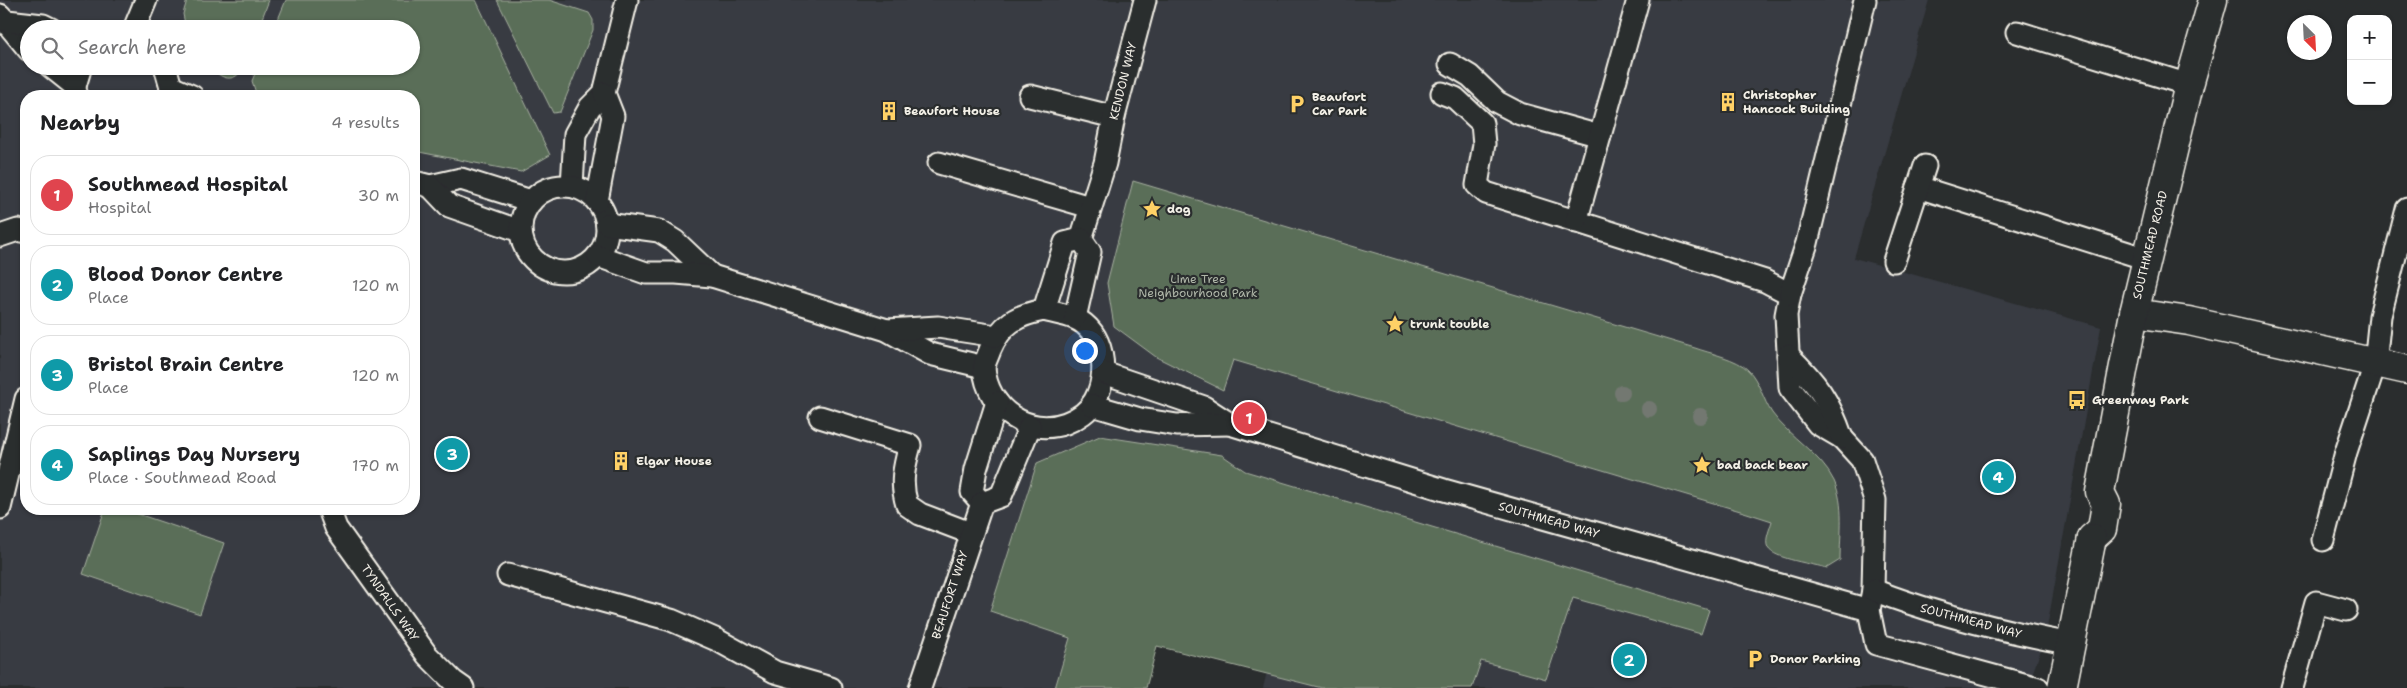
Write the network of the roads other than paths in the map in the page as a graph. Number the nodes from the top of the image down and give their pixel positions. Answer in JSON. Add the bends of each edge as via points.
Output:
{"nodes":[{"id":1,"x":146,"y":0,"type":"edge"},
{"id":2,"x":626,"y":0,"type":"edge"},
{"id":3,"x":1144,"y":0,"type":"edge"},
{"id":4,"x":1638,"y":0,"type":"edge"},
{"id":5,"x":1865,"y":0,"type":"edge"},
{"id":6,"x":2213,"y":0,"type":"edge"},
{"id":7,"x":3,"y":18,"type":"edge"},
{"id":8,"x":138,"y":20,"type":"edge"},
{"id":9,"x":20,"y":21,"type":"edge"},
{"id":10,"x":2017,"y":32,"type":"dead end"},
{"id":11,"x":20,"y":39,"type":"edge"},
{"id":12,"x":1450,"y":64,"type":"dead end"},
{"id":13,"x":64,"y":75,"type":"edge"},
{"id":14,"x":167,"y":75,"type":"edge"},
{"id":15,"x":77,"y":83,"type":"edge"},
{"id":16,"x":2189,"y":86,"type":"junction"},
{"id":17,"x":171,"y":90,"type":"edge"},
{"id":18,"x":604,"y":93,"type":"junction"},
{"id":19,"x":1442,"y":93,"type":"dead end"},
{"id":20,"x":1030,"y":96,"type":"dead end"},
{"id":21,"x":1114,"y":116,"type":"junction"},
{"id":22,"x":1600,"y":136,"type":"junction"},
{"id":23,"x":939,"y":163,"type":"dead end"},
{"id":24,"x":1925,"y":166,"type":"dead end"},
{"id":25,"x":422,"y":184,"type":"edge"},
{"id":26,"x":572,"y":186,"type":"junction"},
{"id":27,"x":1918,"y":187,"type":"junction"},
{"id":28,"x":531,"y":201,"type":"junction"},
{"id":29,"x":597,"y":201,"type":"junction"},
{"id":30,"x":1090,"y":207,"type":"junction"},
{"id":31,"x":2407,"y":209,"type":"edge"},
{"id":32,"x":1576,"y":222,"type":"junction"},
{"id":33,"x":607,"y":224,"type":"junction"},
{"id":34,"x":20,"y":230,"type":"edge"},
{"id":35,"x":520,"y":231,"type":"junction"},
{"id":36,"x":0,"y":236,"type":"edge"},
{"id":37,"x":1081,"y":240,"type":"junction"},
{"id":38,"x":598,"y":256,"type":"junction"},
{"id":39,"x":2147,"y":259,"type":"junction"},
{"id":40,"x":1894,"y":261,"type":"dead end"},
{"id":41,"x":712,"y":276,"type":"junction"},
{"id":42,"x":1790,"y":294,"type":"junction"},
{"id":43,"x":1044,"y":310,"type":"junction"},
{"id":44,"x":2134,"y":314,"type":"junction"},
{"id":45,"x":1075,"y":318,"type":"junction"},
{"id":46,"x":887,"y":330,"type":"junction"},
{"id":47,"x":996,"y":336,"type":"junction"},
{"id":48,"x":2375,"y":364,"type":"junction"},
{"id":49,"x":984,"y":367,"type":"junction"},
{"id":50,"x":2407,"y":370,"type":"edge"},
{"id":51,"x":1104,"y":373,"type":"junction"},
{"id":52,"x":997,"y":402,"type":"junction"},
{"id":53,"x":1092,"y":405,"type":"junction"},
{"id":54,"x":820,"y":417,"type":"dead end"},
{"id":55,"x":20,"y":424,"type":"edge"},
{"id":56,"x":1230,"y":424,"type":"junction"},
{"id":57,"x":1030,"y":426,"type":"junction"},
{"id":58,"x":982,"y":503,"type":"junction"},
{"id":59,"x":0,"y":508,"type":"edge"},
{"id":60,"x":331,"y":515,"type":"edge"},
{"id":61,"x":970,"y":533,"type":"junction"},
{"id":62,"x":2323,"y":540,"type":"dead end"},
{"id":63,"x":508,"y":575,"type":"dead end"},
{"id":64,"x":1871,"y":600,"type":"junction"},
{"id":65,"x":2346,"y":610,"type":"dead end"},
{"id":66,"x":2071,"y":644,"type":"junction"},
{"id":67,"x":463,"y":688,"type":"edge"},
{"id":68,"x":831,"y":688,"type":"edge"},
{"id":69,"x":920,"y":688,"type":"edge"},
{"id":70,"x":2038,"y":688,"type":"edge"},
{"id":71,"x":2062,"y":688,"type":"edge"},
{"id":72,"x":2292,"y":688,"type":"edge"}],
"edges":[{"from":1,"to":8,"type":"lane"},
{"from":2,"to":18,"type":"lane"},
{"from":3,"to":21,"type":"lane","name":"KENDON WAY"},
{"from":4,"to":22,"type":"lane"},
{"from":5,"to":42,"type":"lane","via":[[1807,243]]},
{"from":6,"to":16,"type":"main road","name":"SOUTHMEAD ROAD"},
{"from":7,"to":9,"type":"lane"},
{"from":7,"to":11,"type":"lane"},
{"from":10,"to":16,"type":"lane"},
{"from":12,"to":22,"type":"lane","via":[[1470,76],[1497,102],[1520,114]]},
{"from":13,"to":15,"type":"lane"},
{"from":14,"to":17,"type":"lane"},
{"from":16,"to":39,"type":"main road","name":"SOUTHMEAD ROAD"},
{"from":18,"to":26,"type":"lane","via":[[590,107],[575,134]]},
{"from":18,"to":29,"type":"lane","via":[[613,116]]},
{"from":19,"to":32,"type":"lane","via":[[1455,98],[1482,123],[1484,144],[1477,185],[1486,193]]},
{"from":20,"to":21,"type":"lane"},
{"from":21,"to":30,"type":"lane","name":"KENDON WAY"},
{"from":22,"to":32,"type":"lane"},
{"from":23,"to":30,"type":"lane"},
{"from":24,"to":27,"type":"lane"},
{"from":25,"to":28,"type":"lane","via":[[460,179]]},
{"from":25,"to":35,"type":"lane","via":[[448,206]]},
{"from":26,"to":28,"type":"lane","via":[[556,186],[542,191]]},
{"from":26,"to":29,"type":"lane","via":[[586,191]]},
{"from":27,"to":39,"type":"lane"},
{"from":27,"to":40,"type":"lane"},
{"from":28,"to":35,"type":"lane","via":[[523,215]]},
{"from":29,"to":33,"type":"lane"},
{"from":30,"to":37,"type":"lane"},
{"from":31,"to":48,"type":"lane","via":[[2380,316]]},
{"from":32,"to":42,"type":"lane","via":[[1765,281]]},
{"from":33,"to":38,"type":"lane","via":[[606,241]]},
{"from":33,"to":41,"type":"lane","via":[[659,231],[676,241]]},
{"from":34,"to":36,"type":"lane"},
{"from":35,"to":38,"type":"lane","via":[[525,248],[535,262],[550,270],[568,272],[584,267]]},
{"from":37,"to":43,"type":"lane","via":[[1065,243]]},
{"from":37,"to":45,"type":"lane","via":[[1090,252]]},
{"from":38,"to":41,"type":"lane","via":[[646,273]]},
{"from":39,"to":44,"type":"main road","name":"SOUTHMEAD ROAD"},
{"from":41,"to":46,"type":"lane"},
{"from":42,"to":64,"type":"lane","via":[[1786,315],[1788,355],[1831,406],[1842,438],[1862,460],[1875,500]]},
{"from":43,"to":45,"type":"lane"},
{"from":43,"to":47,"type":"lane","via":[[1026,313]]},
{"from":44,"to":48,"type":"main road","via":[[2189,321]]},
{"from":44,"to":66,"type":"main road","name":"SOUTHMEAD ROAD","via":[[2100,492],[2088,500],[2083,528],[2092,538]]},
{"from":45,"to":51,"type":"lane","via":[[1092,332],[1102,352]]},
{"from":46,"to":47,"type":"lane","via":[[938,326]]},
{"from":46,"to":49,"type":"lane","via":[[930,354]]},
{"from":47,"to":49,"type":"lane"},
{"from":48,"to":50,"type":"main road"},
{"from":48,"to":62,"type":"lane","via":[[2346,452]]},
{"from":49,"to":52,"type":"lane"},
{"from":51,"to":53,"type":"lane","via":[[1101,390]]},
{"from":51,"to":56,"type":"lane","name":"SOUTHMEAD WAY","via":[[1204,406]]},
{"from":52,"to":57,"type":"lane","via":[[1011,417]]},
{"from":52,"to":58,"type":"lane","via":[[972,492]]},
{"from":53,"to":56,"type":"lane","name":"SOUTHMEAD WAY","via":[[1140,419],[1177,425]]},
{"from":53,"to":57,"type":"lane","via":[[1075,420],[1053,428]]},
{"from":54,"to":61,"type":"lane","via":[[910,445],[902,490],[907,505],[920,514]]},
{"from":55,"to":59,"type":"lane"},
{"from":56,"to":64,"type":"lane","name":"SOUTHMEAD WAY","via":[[1454,492]]},
{"from":57,"to":58,"type":"lane","via":[[1001,496]]},
{"from":58,"to":61,"type":"lane","name":"BEAUFORT WAY"},
{"from":60,"to":67,"type":"lane","name":"TYNDALLS WAY","via":[[336,528],[427,655]]},
{"from":61,"to":69,"type":"lane","name":"BEAUFORT WAY"},
{"from":63,"to":68,"type":"lane","via":[[671,620],[717,640],[775,672]]},
{"from":64,"to":66,"type":"lane","name":"SOUTHMEAD WAY","via":[[1914,606],[2034,638]]},
{"from":64,"to":70,"type":"lane","via":[[1876,644]]},
{"from":65,"to":72,"type":"lane","via":[[2316,602]]},
{"from":66,"to":71,"type":"main road","name":"SOUTHMEAD ROAD"}]}
